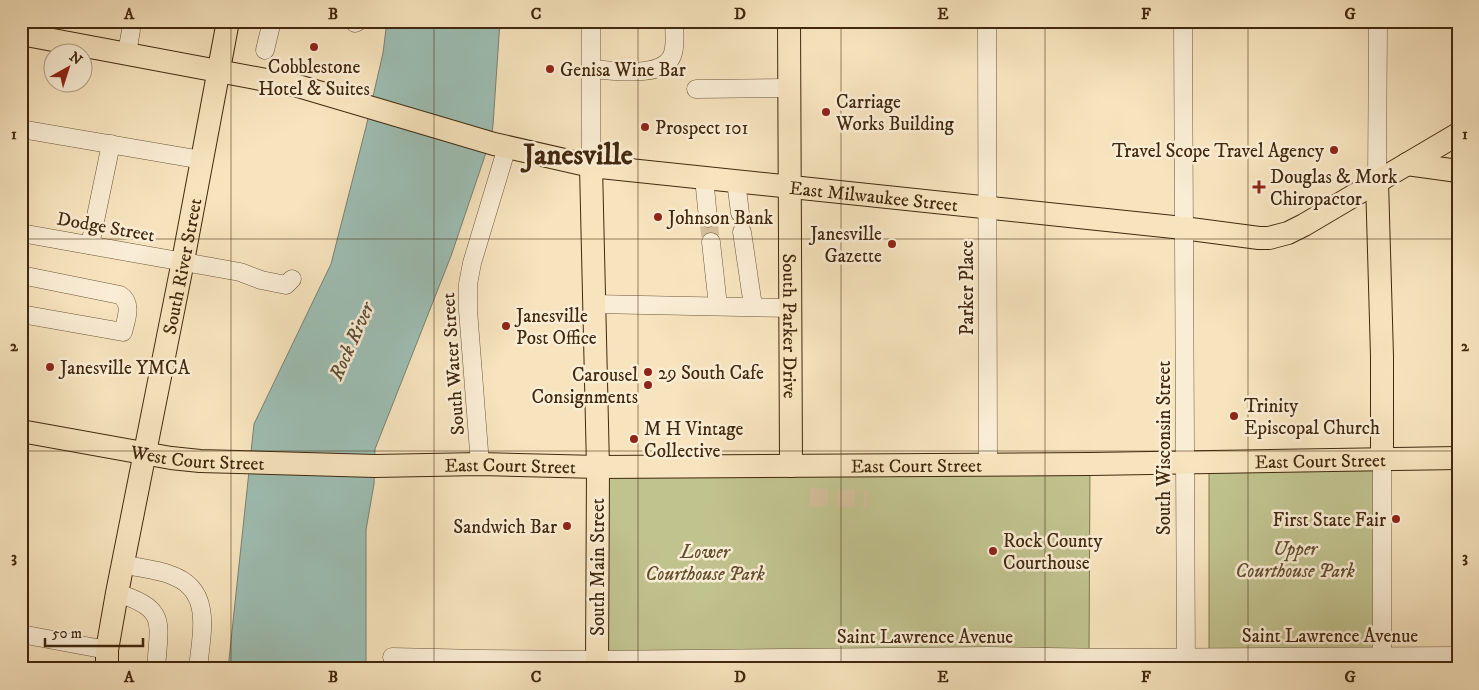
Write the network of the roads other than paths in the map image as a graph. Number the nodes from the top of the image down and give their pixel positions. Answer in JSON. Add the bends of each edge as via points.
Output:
{"nodes":[{"id":1,"x":228,"y":21,"type":"edge"},
{"id":2,"x":272,"y":21,"type":"edge"},
{"id":3,"x":591,"y":21,"type":"edge"},
{"id":4,"x":674,"y":21,"type":"edge"},
{"id":5,"x":790,"y":21,"type":"edge"},
{"id":6,"x":987,"y":21,"type":"edge"},
{"id":7,"x":1183,"y":21,"type":"edge"},
{"id":8,"x":1378,"y":21,"type":"edge"},
{"id":9,"x":131,"y":30,"type":"dead end"},
{"id":10,"x":23,"y":34,"type":"edge"},
{"id":11,"x":265,"y":50,"type":"dead end"},
{"id":12,"x":127,"y":53,"type":"junction"},
{"id":13,"x":591,"y":69,"type":"junction"},
{"id":14,"x":218,"y":70,"type":"junction"},
{"id":15,"x":789,"y":88,"type":"junction"},
{"id":16,"x":696,"y":89,"type":"dead end"},
{"id":17,"x":21,"y":129,"type":"edge"},
{"id":18,"x":1456,"y":135,"type":"edge"},
{"id":19,"x":111,"y":144,"type":"junction"},
{"id":20,"x":498,"y":145,"type":"junction"},
{"id":21,"x":202,"y":160,"type":"junction"},
{"id":22,"x":1458,"y":160,"type":"edge"},
{"id":23,"x":1407,"y":164,"type":"junction"},
{"id":24,"x":590,"y":166,"type":"junction"},
{"id":25,"x":1458,"y":171,"type":"edge"},
{"id":26,"x":704,"y":178,"type":"junction"},
{"id":27,"x":736,"y":181,"type":"junction"},
{"id":28,"x":1377,"y":181,"type":"junction"},
{"id":29,"x":790,"y":187,"type":"junction"},
{"id":30,"x":987,"y":207,"type":"junction"},
{"id":31,"x":740,"y":213,"type":"dead end"},
{"id":32,"x":708,"y":218,"type":"tunnel mouth"},
{"id":33,"x":1183,"y":228,"type":"junction"},
{"id":34,"x":742,"y":232,"type":"dead end"},
{"id":35,"x":21,"y":233,"type":"edge"},
{"id":36,"x":711,"y":242,"type":"tunnel mouth"},
{"id":37,"x":90,"y":244,"type":"junction"},
{"id":38,"x":183,"y":261,"type":"junction"},
{"id":39,"x":21,"y":275,"type":"edge"},
{"id":40,"x":292,"y":279,"type":"dead end"},
{"id":41,"x":594,"y":304,"type":"junction"},
{"id":42,"x":718,"y":306,"type":"junction"},
{"id":43,"x":753,"y":306,"type":"junction"},
{"id":44,"x":791,"y":308,"type":"junction"},
{"id":45,"x":21,"y":314,"type":"edge"},
{"id":46,"x":21,"y":431,"type":"edge"},
{"id":47,"x":144,"y":453,"type":"junction"},
{"id":48,"x":1458,"y":458,"type":"edge"},
{"id":49,"x":1382,"y":460,"type":"junction"},
{"id":50,"x":1185,"y":462,"type":"junction"},
{"id":51,"x":480,"y":464,"type":"junction"},
{"id":52,"x":988,"y":465,"type":"junction"},
{"id":53,"x":375,"y":466,"type":"joint"},
{"id":54,"x":791,"y":466,"type":"junction"},
{"id":55,"x":598,"y":467,"type":"junction"},
{"id":56,"x":122,"y":564,"type":"junction"},
{"id":57,"x":117,"y":593,"type":"junction"},
{"id":58,"x":21,"y":634,"type":"edge"},
{"id":59,"x":1458,"y":656,"type":"edge"},
{"id":60,"x":392,"y":657,"type":"dead end"},
{"id":61,"x":107,"y":659,"type":"edge"},
{"id":62,"x":989,"y":662,"type":"edge"},
{"id":63,"x":790,"y":663,"type":"edge"},
{"id":64,"x":1186,"y":663,"type":"edge"},
{"id":65,"x":1382,"y":663,"type":"edge"},
{"id":66,"x":481,"y":664,"type":"edge"},
{"id":67,"x":597,"y":664,"type":"edge"},
{"id":68,"x":156,"y":669,"type":"edge"},
{"id":69,"x":198,"y":669,"type":"edge"}],
"edges":[{"from":1,"to":14,"type":"main road","name":"South River Street"},
{"from":2,"to":11,"type":"street"},
{"from":3,"to":13,"type":"street"},
{"from":4,"to":13,"type":"street","via":[[674,52],[663,66],[648,71]]},
{"from":5,"to":15,"type":"main road","name":"South Parker Drive"},
{"from":6,"to":30,"type":"street","name":"Parker Place"},
{"from":7,"to":33,"type":"street","name":"South Wisconsin Street"},
{"from":8,"to":28,"type":"street"},
{"from":9,"to":12,"type":"street"},
{"from":10,"to":12,"type":"main road","name":"East Milwaukee Street"},
{"from":12,"to":14,"type":"main road","name":"East Milwaukee Street"},
{"from":13,"to":24,"type":"street"},
{"from":14,"to":20,"type":"main road","name":"East Milwaukee Street","via":[[298,86]]},
{"from":14,"to":21,"type":"main road","name":"South River Street"},
{"from":15,"to":16,"type":"street"},
{"from":15,"to":29,"type":"main road","name":"South Parker Drive"},
{"from":17,"to":19,"type":"street"},
{"from":18,"to":22,"type":"main road","via":[[1454,149]]},
{"from":18,"to":23,"type":"main road","name":"East Milwaukee Street"},
{"from":19,"to":21,"type":"street"},
{"from":19,"to":37,"type":"street"},
{"from":20,"to":24,"type":"main road","name":"East Milwaukee Street"},
{"from":20,"to":51,"type":"street","name":"South Water Street","via":[[468,284]]},
{"from":21,"to":38,"type":"main road","name":"South River Street"},
{"from":23,"to":25,"type":"main road"},
{"from":23,"to":28,"type":"main road","name":"East Milwaukee Street"},
{"from":24,"to":26,"type":"main road","name":"East Milwaukee Street"},
{"from":24,"to":41,"type":"main road","name":"South Main Street"},
{"from":26,"to":27,"type":"main road","name":"East Milwaukee Street"},
{"from":26,"to":32,"type":"street"},
{"from":27,"to":29,"type":"main road","name":"East Milwaukee Street"},
{"from":27,"to":31,"type":"street"},
{"from":28,"to":33,"type":"main road","name":"East Milwaukee Street","via":[[1304,225],[1277,236],[1259,238]]},
{"from":28,"to":49,"type":"main road"},
{"from":29,"to":30,"type":"main road","name":"East Milwaukee Street"},
{"from":29,"to":44,"type":"main road","name":"South Parker Drive"},
{"from":30,"to":33,"type":"main road","name":"East Milwaukee Street"},
{"from":30,"to":52,"type":"street","name":"Parker Place"},
{"from":33,"to":50,"type":"street","name":"South Wisconsin Street"},
{"from":34,"to":43,"type":"street"},
{"from":35,"to":37,"type":"street","name":"Dodge Street"},
{"from":36,"to":42,"type":"street"},
{"from":37,"to":38,"type":"street","name":"Dodge Street"},
{"from":38,"to":40,"type":"street","name":"Dodge Street","via":[[286,285]]},
{"from":38,"to":47,"type":"main road","name":"South River Street"},
{"from":39,"to":45,"type":"street","via":[[120,295],[125,298],[128,309],[123,332]]},
{"from":41,"to":42,"type":"street"},
{"from":41,"to":55,"type":"main road","name":"South Main Street"},
{"from":42,"to":43,"type":"street"},
{"from":43,"to":44,"type":"street"},
{"from":44,"to":54,"type":"main road","name":"South Parker Drive"},
{"from":46,"to":47,"type":"main road","name":"West Court Street"},
{"from":47,"to":53,"type":"main road","name":"West Court Street","via":[[200,461]]},
{"from":47,"to":56,"type":"main road","name":"South River Street"},
{"from":48,"to":49,"type":"main road","name":"East Court Street"},
{"from":49,"to":50,"type":"main road","name":"East Court Street"},
{"from":49,"to":65,"type":"street"},
{"from":50,"to":52,"type":"main road","name":"East Court Street"},
{"from":50,"to":64,"type":"street","name":"South Wisconsin Street"},
{"from":51,"to":53,"type":"main road","name":"East Court Street"},
{"from":51,"to":55,"type":"main road","name":"East Court Street"},
{"from":52,"to":54,"type":"main road","name":"East Court Street"},
{"from":54,"to":55,"type":"main road","name":"East Court Street"},
{"from":55,"to":67,"type":"main road","name":"South Main Street"},
{"from":56,"to":57,"type":"main road","name":"South River Street"},
{"from":56,"to":69,"type":"street","via":[[170,574],[182,579],[196,593],[202,616]]},
{"from":57,"to":61,"type":"main road","name":"South River Street"},
{"from":57,"to":68,"type":"street","via":[[137,599],[156,616]]},
{"from":58,"to":61,"type":"street"},
{"from":59,"to":65,"type":"street","name":"Saint Lawrence Avenue"},
{"from":60,"to":66,"type":"street","name":"Saint Lawrence Avenue"},
{"from":62,"to":63,"type":"street","name":"Saint Lawrence Avenue"},
{"from":62,"to":64,"type":"street","name":"Saint Lawrence Avenue","via":[[1110,658]]},
{"from":63,"to":67,"type":"street","name":"Saint Lawrence Avenue"},
{"from":64,"to":65,"type":"street","name":"Saint Lawrence Avenue"},
{"from":66,"to":67,"type":"street","name":"Saint Lawrence Avenue"}]}
